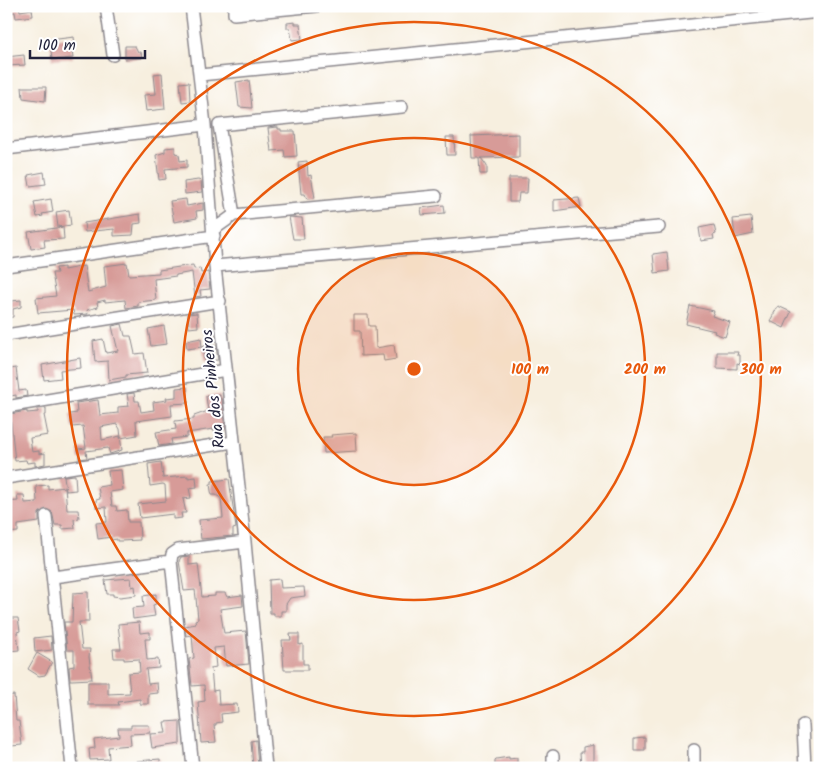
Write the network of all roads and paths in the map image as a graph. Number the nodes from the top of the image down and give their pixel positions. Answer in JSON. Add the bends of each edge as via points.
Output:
{"nodes":[{"id":1,"x":106,"y":6,"type":"edge"},
{"id":2,"x":191,"y":6,"type":"edge"},
{"id":3,"x":234,"y":6,"type":"edge"},
{"id":4,"x":317,"y":6,"type":"edge"},
{"id":5,"x":820,"y":12,"type":"edge"},
{"id":6,"x":112,"y":55,"type":"dead end"},
{"id":7,"x":200,"y":75,"type":"junction"},
{"id":8,"x":402,"y":106,"type":"dead end"},
{"id":9,"x":205,"y":125,"type":"junction"},
{"id":10,"x":6,"y":149,"type":"edge"},
{"id":11,"x":436,"y":196,"type":"dead end"},
{"id":12,"x":234,"y":215,"type":"junction"},
{"id":13,"x":660,"y":227,"type":"dead end"},
{"id":14,"x":213,"y":232,"type":"junction"},
{"id":15,"x":6,"y":266,"type":"edge"},
{"id":16,"x":215,"y":266,"type":"junction"},
{"id":17,"x":220,"y":301,"type":"junction"},
{"id":18,"x":6,"y":335,"type":"edge"},
{"id":19,"x":226,"y":370,"type":"junction"},
{"id":20,"x":6,"y":407,"type":"edge"},
{"id":21,"x":233,"y":442,"type":"junction"},
{"id":22,"x":6,"y":478,"type":"edge"},
{"id":23,"x":46,"y":516,"type":"dead end"},
{"id":24,"x":245,"y":542,"type":"junction"},
{"id":25,"x":171,"y":561,"type":"junction"},
{"id":26,"x":53,"y":577,"type":"junction"},
{"id":27,"x":803,"y":725,"type":"dead end"},
{"id":28,"x":694,"y":750,"type":"dead end"},
{"id":29,"x":72,"y":768,"type":"edge"},
{"id":30,"x":193,"y":768,"type":"edge"},
{"id":31,"x":266,"y":768,"type":"edge"},
{"id":32,"x":694,"y":768,"type":"edge"},
{"id":33,"x":805,"y":768,"type":"edge"}],
"edges":[{"from":1,"to":6,"type":"street"},
{"from":2,"to":7,"type":"street","name":"Rua dos Pinheiros"},
{"from":3,"to":4,"type":"street","via":[[234,14]]},
{"from":5,"to":7,"type":"street"},
{"from":7,"to":9,"type":"street","name":"Rua dos Pinheiros"},
{"from":8,"to":12,"type":"street","via":[[219,125]]},
{"from":9,"to":10,"type":"street"},
{"from":9,"to":14,"type":"street","name":"Rua dos Pinheiros"},
{"from":11,"to":12,"type":"street"},
{"from":12,"to":14,"type":"street"},
{"from":13,"to":16,"type":"street"},
{"from":14,"to":15,"type":"street"},
{"from":14,"to":16,"type":"street","name":"Rua dos Pinheiros"},
{"from":16,"to":17,"type":"street","name":"Rua dos Pinheiros"},
{"from":17,"to":18,"type":"street"},
{"from":17,"to":19,"type":"street","name":"Rua dos Pinheiros"},
{"from":19,"to":20,"type":"street"},
{"from":19,"to":21,"type":"street","name":"Rua dos Pinheiros"},
{"from":21,"to":22,"type":"street"},
{"from":21,"to":24,"type":"street","name":"Rua dos Pinheiros"},
{"from":23,"to":26,"type":"street"},
{"from":24,"to":25,"type":"street","via":[[178,550],[172,554]]},
{"from":24,"to":31,"type":"street","name":"Rua dos Pinheiros"},
{"from":25,"to":26,"type":"street"},
{"from":25,"to":30,"type":"street"},
{"from":26,"to":29,"type":"street"},
{"from":27,"to":33,"type":"street"},
{"from":28,"to":32,"type":"street"}]}
